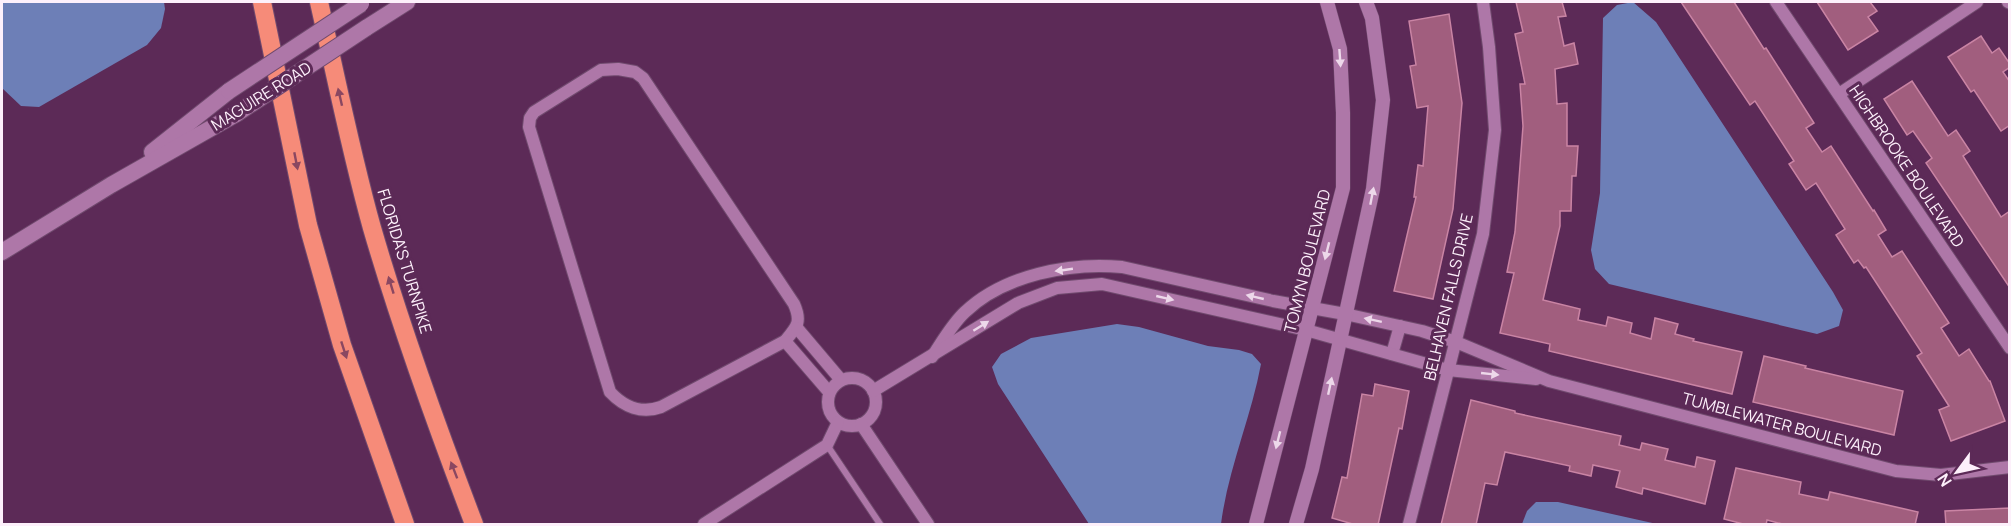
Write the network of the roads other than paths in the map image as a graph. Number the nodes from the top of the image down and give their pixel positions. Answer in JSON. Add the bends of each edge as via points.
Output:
{"nodes":[{"id":1,"x":262,"y":2,"type":"edge"},
{"id":2,"x":320,"y":2,"type":"edge"},
{"id":3,"x":407,"y":2,"type":"edge"},
{"id":4,"x":1327,"y":2,"type":"edge"},
{"id":5,"x":1366,"y":2,"type":"edge"},
{"id":6,"x":1483,"y":2,"type":"edge"},
{"id":7,"x":1776,"y":2,"type":"edge"},
{"id":8,"x":1977,"y":2,"type":"edge"},
{"id":9,"x":362,"y":3,"type":"edge"},
{"id":10,"x":1839,"y":94,"type":"junction"},
{"id":11,"x":111,"y":185,"type":"junction"},
{"id":12,"x":2,"y":252,"type":"edge"},
{"id":13,"x":1104,"y":265,"type":"junction"},
{"id":14,"x":1102,"y":284,"type":"junction"},
{"id":15,"x":1312,"y":307,"type":"junction"},
{"id":16,"x":1345,"y":314,"type":"junction"},
{"id":17,"x":1400,"y":326,"type":"junction"},
{"id":18,"x":796,"y":328,"type":"junction"},
{"id":19,"x":1306,"y":330,"type":"junction"},
{"id":20,"x":1340,"y":340,"type":"junction"},
{"id":21,"x":785,"y":341,"type":"junction"},
{"id":22,"x":1456,"y":342,"type":"junction"},
{"id":23,"x":2010,"y":348,"type":"edge"},
{"id":24,"x":1392,"y":354,"type":"junction"},
{"id":25,"x":932,"y":357,"type":"junction"},
{"id":26,"x":1448,"y":370,"type":"junction"},
{"id":27,"x":842,"y":380,"type":"junction"},
{"id":28,"x":1549,"y":381,"type":"junction"},
{"id":29,"x":873,"y":390,"type":"junction"},
{"id":30,"x":829,"y":392,"type":"junction"},
{"id":31,"x":838,"y":422,"type":"junction"},
{"id":32,"x":861,"y":424,"type":"junction"},
{"id":33,"x":827,"y":445,"type":"junction"},
{"id":34,"x":2010,"y":467,"type":"edge"},
{"id":35,"x":709,"y":523,"type":"edge"},
{"id":36,"x":925,"y":523,"type":"edge"},
{"id":37,"x":405,"y":525,"type":"edge"},
{"id":38,"x":474,"y":525,"type":"edge"},
{"id":39,"x":880,"y":525,"type":"edge"},
{"id":40,"x":1256,"y":525,"type":"edge"},
{"id":41,"x":1296,"y":525,"type":"edge"},
{"id":42,"x":1409,"y":525,"type":"edge"}],
"edges":[{"from":1,"to":37,"type":"highway","one_way":true,"via":[[308,225],[342,345]]},
{"from":38,"to":2,"type":"highway","name":"FLORIDA'S TURNPIKE","one_way":true,"via":[[424,391],[372,227]]},
{"from":3,"to":11,"type":"main road","name":"MAGUIRE ROAD","bridge":true,"via":[[236,114]]},
{"from":4,"to":15,"type":"street","name":"TOMYN BOULEVARD","one_way":true,"via":[[1340,49],[1343,188]]},
{"from":16,"to":5,"type":"street","one_way":true,"via":[[1373,189],[1383,100],[1372,18]]},
{"from":6,"to":22,"type":"street","name":"BELHAVEN FALLS DRIVE","via":[[1495,130],[1483,234]]},
{"from":7,"to":10,"type":"street","name":"HIGHBROOKE BOULEVARD"},
{"from":8,"to":10,"type":"street"},
{"from":9,"to":11,"type":"main road","name":"MAGUIRE ROAD","bridge":true,"via":[[229,91]]},
{"from":10,"to":23,"type":"street","name":"HIGHBROOKE BOULEVARD"},
{"from":11,"to":12,"type":"main road","name":"MAGUIRE ROAD"},
{"from":13,"to":14,"type":"street"},
{"from":15,"to":13,"type":"street","name":"TUMBLEWATER BOULEVARD","one_way":true},
{"from":13,"to":25,"type":"street","name":"TUMBLEWATER BOULEVARD","one_way":true,"via":[[1057,270],[1004,286],[964,313]]},
{"from":14,"to":19,"type":"street","name":"TUMBLEWATER BOULEVARD","one_way":true},
{"from":25,"to":14,"type":"street","name":"TUMBLEWATER BOULEVARD","one_way":true,"via":[[1018,303],[1057,288]]},
{"from":15,"to":16,"type":"street","name":"TUMBLEWATER BOULEVARD"},
{"from":15,"to":19,"type":"street","name":"TOMYN BOULEVARD"},
{"from":17,"to":16,"type":"street","name":"TUMBLEWATER BOULEVARD","one_way":true},
{"from":16,"to":20,"type":"street"},
{"from":17,"to":22,"type":"street","name":"TUMBLEWATER BOULEVARD"},
{"from":17,"to":24,"type":"street"},
{"from":18,"to":21,"type":"street"},
{"from":18,"to":21,"type":"street","via":[[799,315],[794,304],[643,78],[635,72],[601,70],[534,112],[529,127],[607,384],[617,399],[634,409],[651,411]]},
{"from":18,"to":27,"type":"street"},
{"from":19,"to":20,"type":"street","name":"TUMBLEWATER BOULEVARD"},
{"from":19,"to":40,"type":"street","name":"TOMYN BOULEVARD","one_way":true},
{"from":20,"to":24,"type":"street","name":"TUMBLEWATER BOULEVARD"},
{"from":41,"to":20,"type":"street","one_way":true},
{"from":21,"to":30,"type":"street"},
{"from":22,"to":26,"type":"street","name":"BELHAVEN FALLS DRIVE"},
{"from":22,"to":28,"type":"street","name":"TUMBLEWATER BOULEVARD"},
{"from":24,"to":26,"type":"street","name":"TUMBLEWATER BOULEVARD"},
{"from":25,"to":29,"type":"street","name":"TUMBLEWATER BOULEVARD"},
{"from":26,"to":28,"type":"street","name":"TUMBLEWATER BOULEVARD","one_way":true},
{"from":26,"to":42,"type":"street","name":"BELHAVEN FALLS DRIVE"},
{"from":27,"to":29,"type":"street","via":[[861,379]]},
{"from":27,"to":30,"type":"street"},
{"from":28,"to":34,"type":"street","name":"TUMBLEWATER BOULEVARD","via":[[1896,471],[1941,475]]},
{"from":29,"to":32,"type":"street","via":[[876,407]]},
{"from":30,"to":31,"type":"street","via":[[828,410]]},
{"from":31,"to":32,"type":"street"},
{"from":31,"to":33,"type":"street"},
{"from":32,"to":36,"type":"street"},
{"from":33,"to":35,"type":"street"},
{"from":33,"to":39,"type":"lane"}]}
